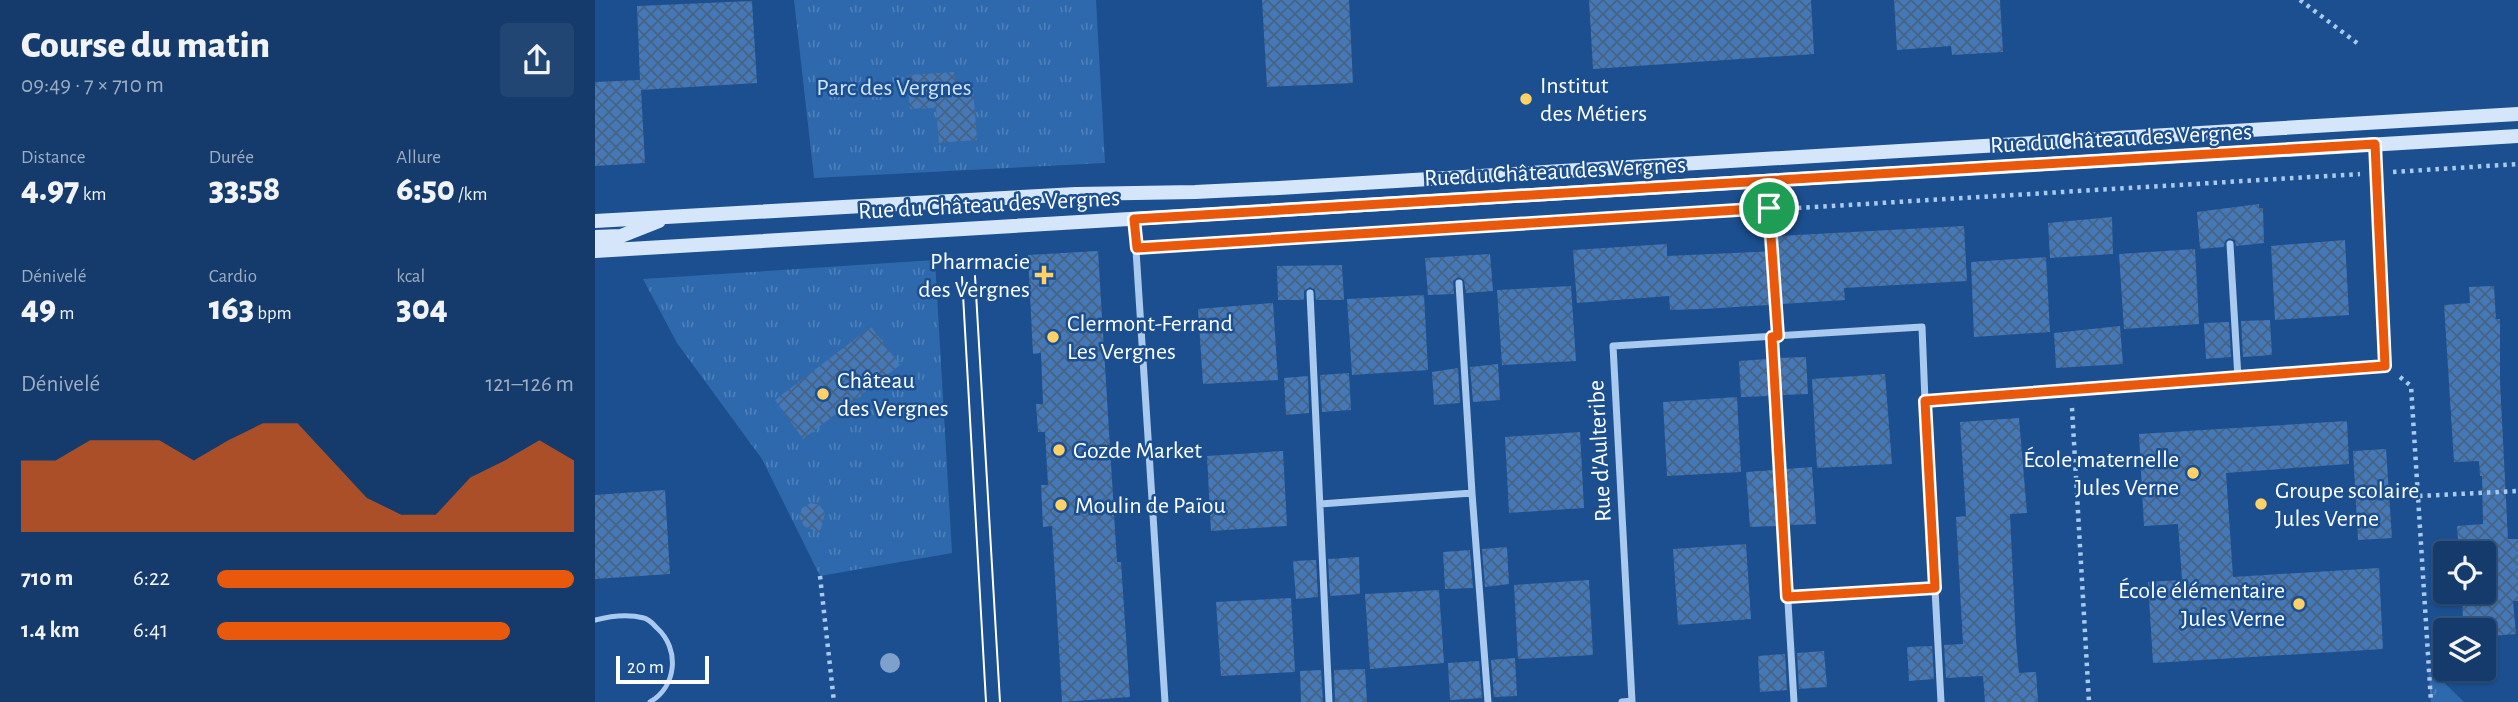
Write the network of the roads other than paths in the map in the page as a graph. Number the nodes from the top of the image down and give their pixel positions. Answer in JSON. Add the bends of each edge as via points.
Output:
{"nodes":[{"id":1,"x":2518,"y":114,"type":"edge"},
{"id":2,"x":2518,"y":136,"type":"edge"},
{"id":3,"x":2375,"y":144,"type":"junction"},
{"id":4,"x":670,"y":217,"type":"junction"},
{"id":5,"x":1134,"y":219,"type":"junction"},
{"id":6,"x":595,"y":221,"type":"edge"},
{"id":7,"x":595,"y":237,"type":"edge"},
{"id":8,"x":2230,"y":244,"type":"dead end"},
{"id":9,"x":595,"y":251,"type":"edge"},
{"id":10,"x":1459,"y":283,"type":"dead end"},
{"id":11,"x":1310,"y":293,"type":"dead end"},
{"id":12,"x":1775,"y":336,"type":"junction"},
{"id":13,"x":2238,"y":378,"type":"junction"},
{"id":14,"x":1925,"y":401,"type":"junction"},
{"id":15,"x":1472,"y":494,"type":"junction"},
{"id":16,"x":1320,"y":504,"type":"junction"},
{"id":17,"x":1935,"y":588,"type":"junction"},
{"id":18,"x":1787,"y":597,"type":"junction"},
{"id":19,"x":595,"y":620,"type":"edge"},
{"id":20,"x":650,"y":702,"type":"edge"},
{"id":21,"x":1165,"y":702,"type":"edge"},
{"id":22,"x":1329,"y":702,"type":"edge"},
{"id":23,"x":1488,"y":702,"type":"edge"},
{"id":24,"x":1622,"y":702,"type":"edge"},
{"id":25,"x":1794,"y":702,"type":"edge"},
{"id":26,"x":1941,"y":702,"type":"edge"}],
"edges":[{"from":1,"to":4,"type":"main road","name":"Rue du Château des Vergnes","via":[[1265,189],[1076,194]]},
{"from":2,"to":3,"type":"main road","name":"Rue du Château des Vergnes"},
{"from":3,"to":5,"type":"main road","name":"Rue du Château des Vergnes"},
{"from":3,"to":13,"type":"street","via":[[2385,366]]},
{"from":4,"to":6,"type":"main road","name":"Rue du Château des Vergnes"},
{"from":4,"to":7,"type":"main road","via":[[621,236]]},
{"from":5,"to":9,"type":"main road","name":"Rue du Château des Vergnes"},
{"from":5,"to":21,"type":"street"},
{"from":8,"to":13,"type":"street"},
{"from":10,"to":15,"type":"street"},
{"from":11,"to":16,"type":"street"},
{"from":12,"to":14,"type":"street","name":"Rue d'Aulteribe","via":[[1921,327]]},
{"from":12,"to":18,"type":"street"},
{"from":12,"to":24,"type":"street","name":"Rue d'Aulteribe","via":[[1613,346],[1632,701]]},
{"from":13,"to":14,"type":"street"},
{"from":14,"to":17,"type":"street","name":"Rue d'Aulteribe"},
{"from":15,"to":16,"type":"street"},
{"from":15,"to":23,"type":"street"},
{"from":16,"to":22,"type":"street"},
{"from":17,"to":18,"type":"street"},
{"from":17,"to":26,"type":"street","name":"Rue d'Aulteribe"},
{"from":18,"to":25,"type":"street"},
{"from":19,"to":20,"type":"lane","via":[[647,618],[663,633],[672,651],[673,670],[666,686]]}]}
